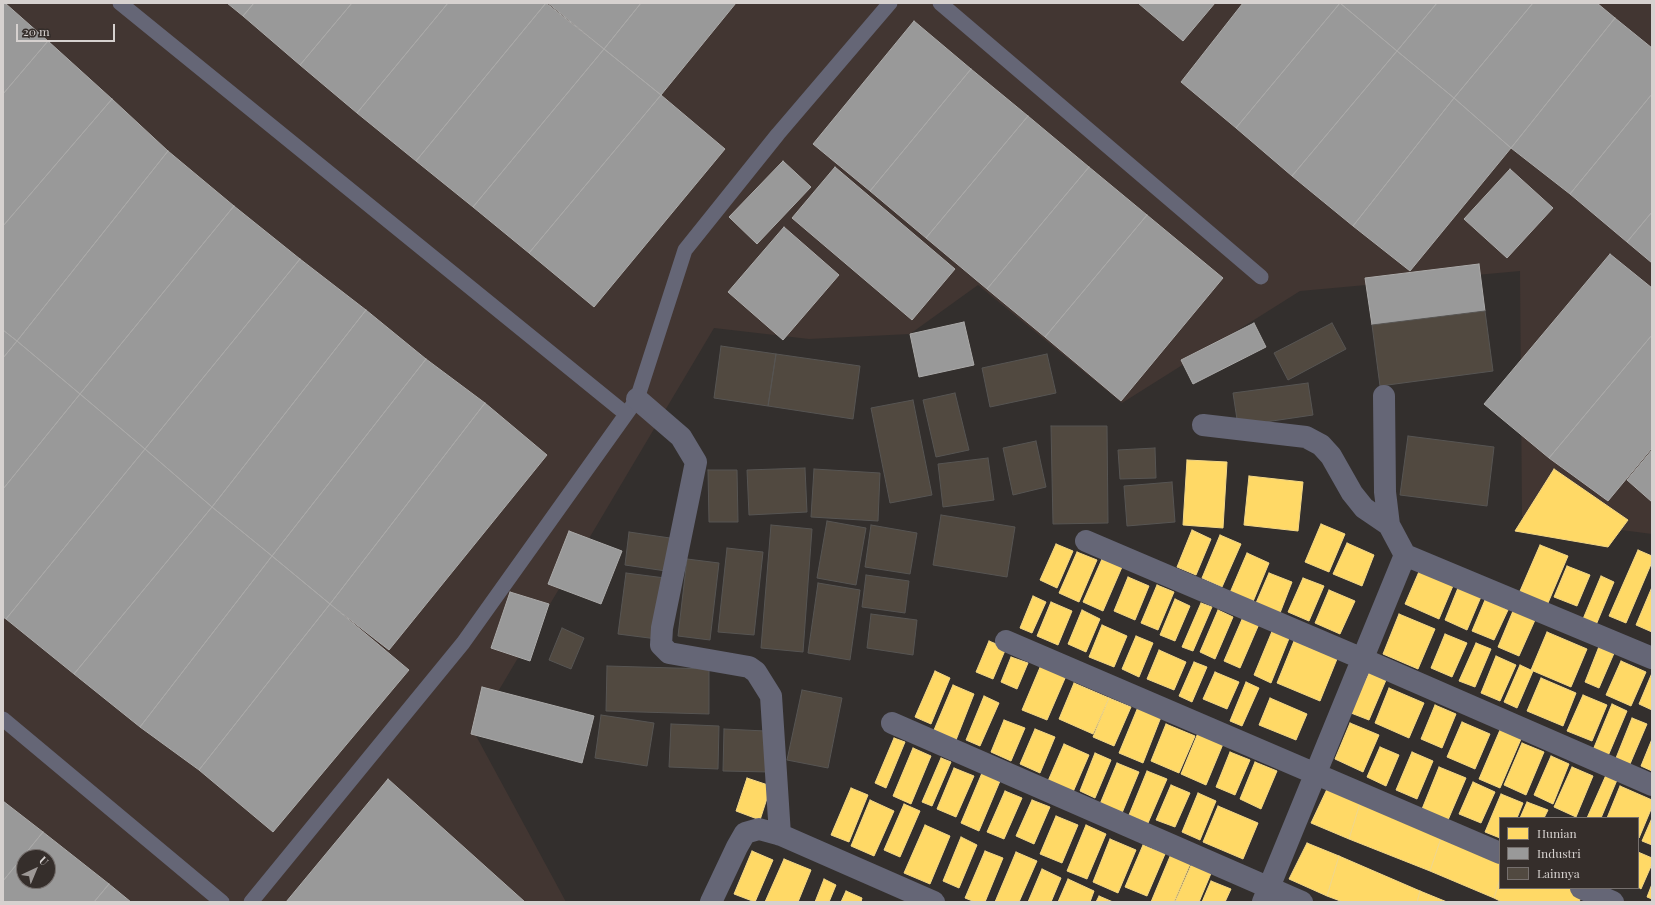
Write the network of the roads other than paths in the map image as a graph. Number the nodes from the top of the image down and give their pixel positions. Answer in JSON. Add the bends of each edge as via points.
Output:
{"nodes":[{"id":1,"x":120,"y":3,"type":"edge"},
{"id":2,"x":890,"y":3,"type":"edge"},
{"id":3,"x":940,"y":3,"type":"edge"},
{"id":4,"x":1261,"y":277,"type":"dead end"},
{"id":5,"x":1384,"y":396,"type":"dead end"},
{"id":6,"x":631,"y":407,"type":"junction"},
{"id":7,"x":1203,"y":426,"type":"dead end"},
{"id":8,"x":1389,"y":525,"type":"junction"},
{"id":9,"x":1086,"y":541,"type":"dead end"},
{"id":10,"x":1405,"y":555,"type":"junction"},
{"id":11,"x":1006,"y":640,"type":"dead end"},
{"id":12,"x":1652,"y":658,"type":"edge"},
{"id":13,"x":1363,"y":659,"type":"junction"},
{"id":14,"x":3,"y":719,"type":"edge"},
{"id":15,"x":892,"y":723,"type":"dead end"},
{"id":16,"x":1316,"y":773,"type":"junction"},
{"id":17,"x":1652,"y":785,"type":"edge"},
{"id":18,"x":780,"y":835,"type":"junction"},
{"id":19,"x":1499,"y":853,"type":"edge"},
{"id":20,"x":1583,"y":889,"type":"edge"},
{"id":21,"x":1266,"y":895,"type":"edge"},
{"id":22,"x":222,"y":902,"type":"edge"},
{"id":23,"x":251,"y":902,"type":"edge"},
{"id":24,"x":711,"y":902,"type":"edge"},
{"id":25,"x":934,"y":902,"type":"edge"},
{"id":26,"x":1302,"y":902,"type":"edge"},
{"id":27,"x":1613,"y":902,"type":"edge"}],
"edges":[{"from":1,"to":6,"type":"lane"},
{"from":2,"to":6,"type":"lane","via":[[778,134],[685,250]]},
{"from":3,"to":4,"type":"lane"},
{"from":5,"to":8,"type":"street","via":[[1385,492]]},
{"from":6,"to":18,"type":"street","via":[[682,438],[696,462],[662,628],[662,645],[669,653],[749,667],[756,672],[771,696]]},
{"from":6,"to":23,"type":"lane","via":[[463,644]]},
{"from":7,"to":8,"type":"street","via":[[1306,437],[1321,445],[1331,456],[1352,493],[1364,508]]},
{"from":8,"to":10,"type":"street"},
{"from":9,"to":13,"type":"street"},
{"from":10,"to":12,"type":"street"},
{"from":10,"to":13,"type":"street"},
{"from":11,"to":16,"type":"street"},
{"from":13,"to":16,"type":"street"},
{"from":13,"to":17,"type":"street"},
{"from":14,"to":22,"type":"lane"},
{"from":15,"to":21,"type":"street"},
{"from":16,"to":19,"type":"street"},
{"from":16,"to":21,"type":"street"},
{"from":18,"to":24,"type":"street","via":[[759,829],[745,833]]},
{"from":18,"to":25,"type":"street"},
{"from":20,"to":27,"type":"street"},
{"from":21,"to":26,"type":"street"}]}
